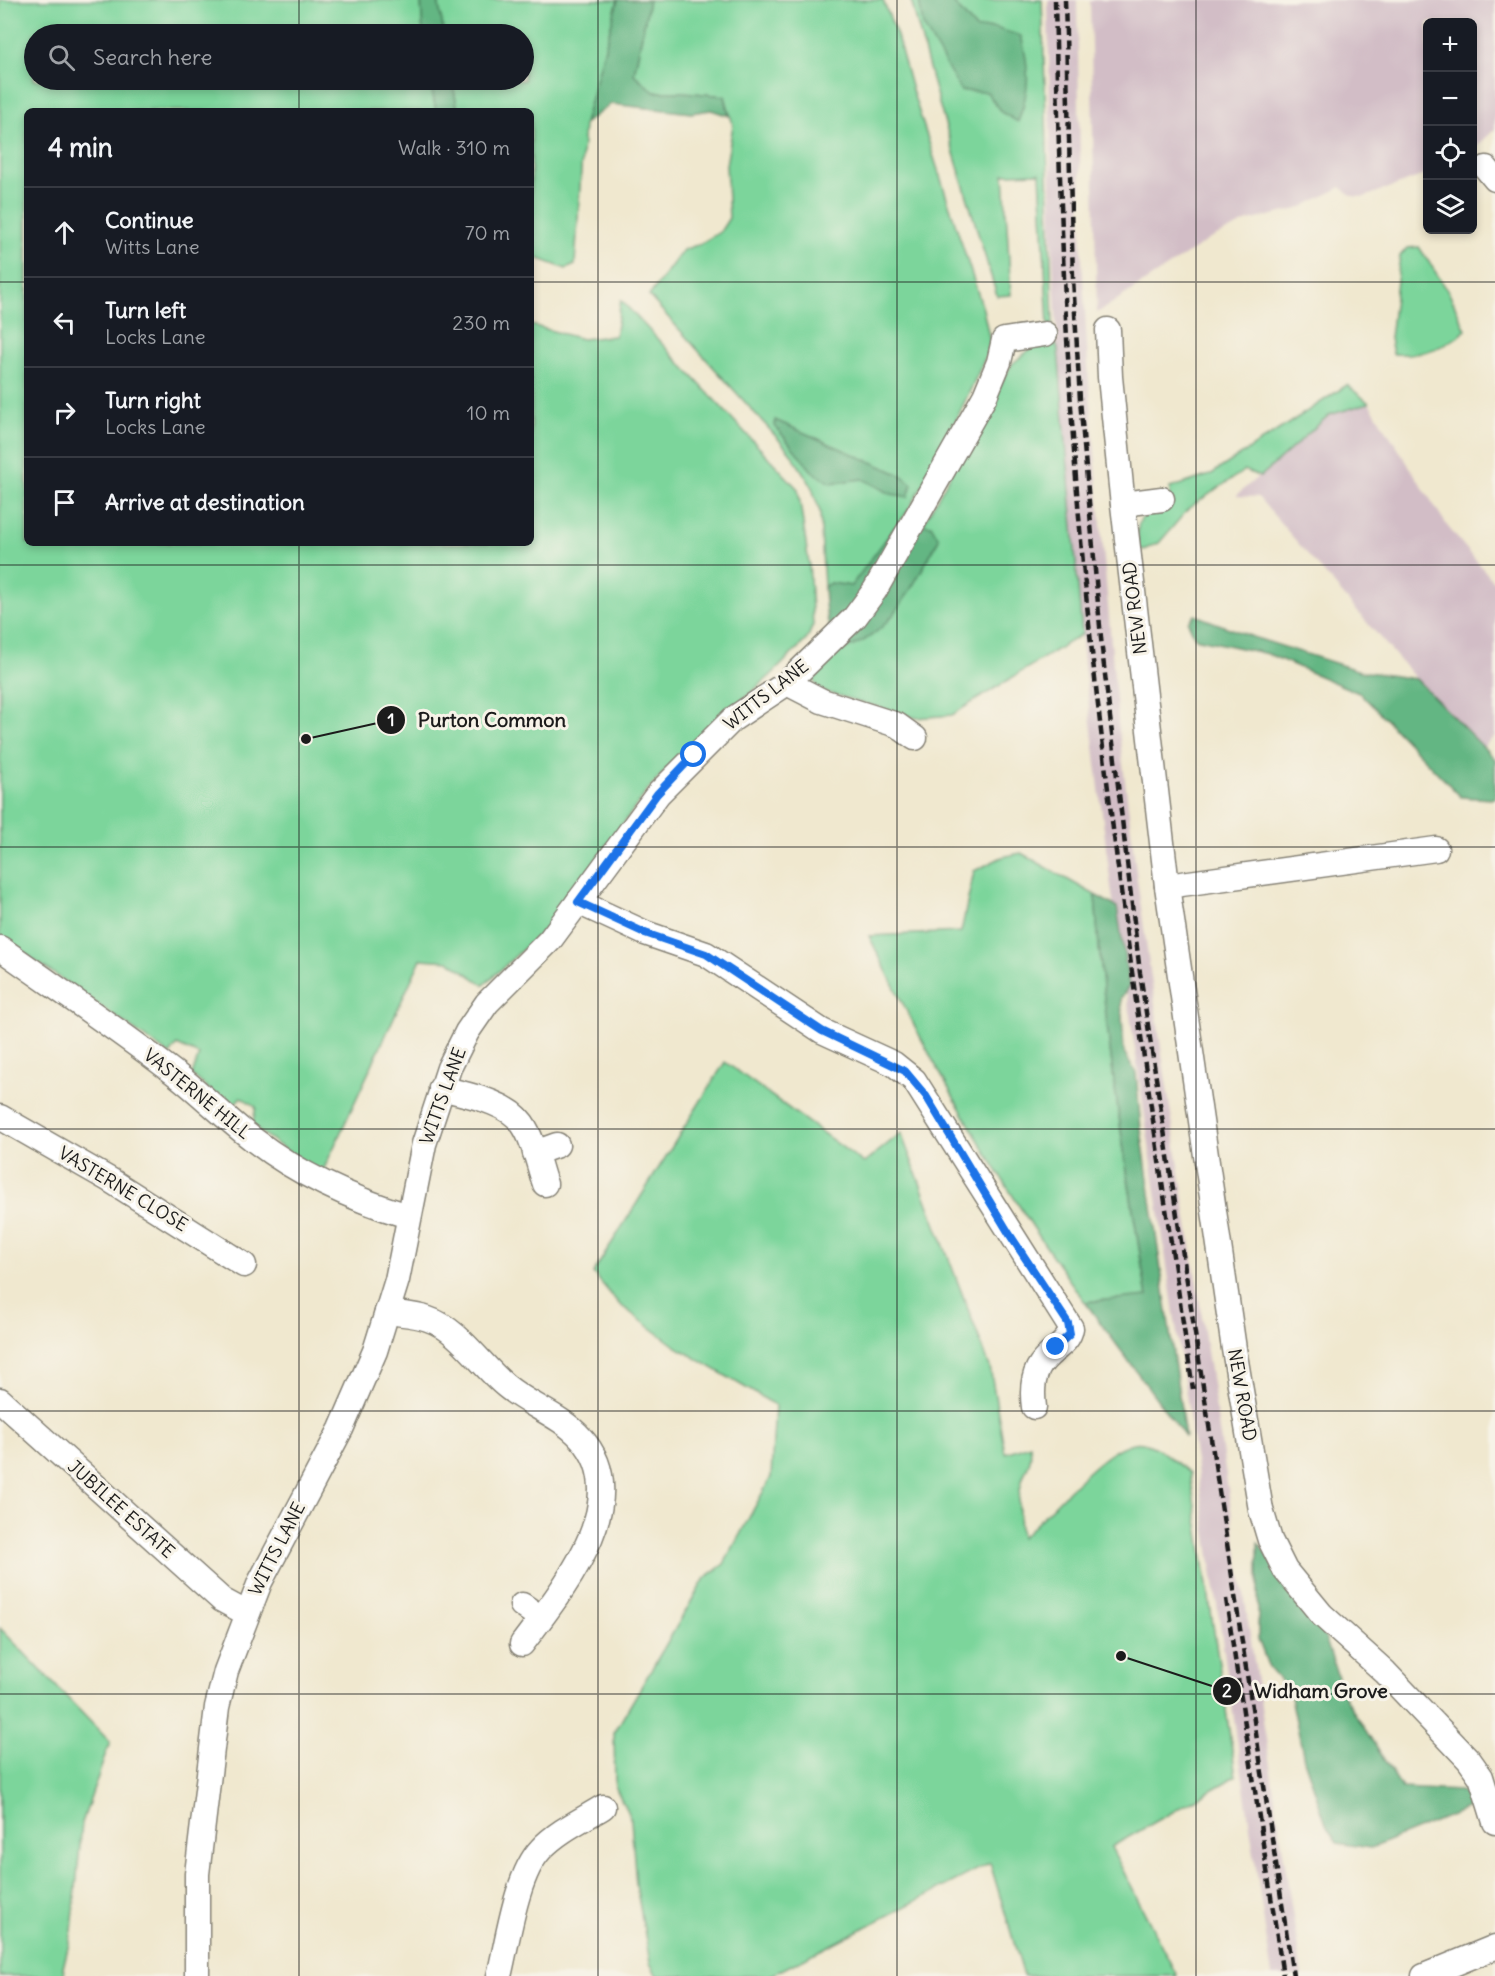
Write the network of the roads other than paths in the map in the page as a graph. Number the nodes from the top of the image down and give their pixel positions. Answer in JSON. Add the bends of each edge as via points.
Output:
{"nodes":[{"id":1,"x":1108,"y":330,"type":"dead end"},
{"id":2,"x":1045,"y":334,"type":"dead end"},
{"id":3,"x":1162,"y":499,"type":"dead end"},
{"id":4,"x":1123,"y":504,"type":"junction"},
{"id":5,"x":787,"y":683,"type":"junction"},
{"id":6,"x":915,"y":738,"type":"dead end"},
{"id":7,"x":1436,"y":849,"type":"dead end"},
{"id":8,"x":1167,"y":886,"type":"junction"},
{"id":9,"x":578,"y":902,"type":"junction"},
{"id":10,"x":0,"y":948,"type":"edge"},
{"id":11,"x":441,"y":1088,"type":"junction"},
{"id":12,"x":0,"y":1117,"type":"edge"},
{"id":13,"x":545,"y":1184,"type":"dead end"},
{"id":14,"x":408,"y":1216,"type":"junction"},
{"id":15,"x":244,"y":1265,"type":"dead end"},
{"id":16,"x":387,"y":1312,"type":"junction"},
{"id":17,"x":0,"y":1400,"type":"edge"},
{"id":18,"x":1034,"y":1407,"type":"dead end"},
{"id":19,"x":246,"y":1613,"type":"junction"},
{"id":20,"x":522,"y":1644,"type":"dead end"},
{"id":21,"x":603,"y":1807,"type":"dead end"},
{"id":22,"x":1495,"y":1822,"type":"edge"},
{"id":23,"x":1495,"y":1947,"type":"edge"},
{"id":24,"x":197,"y":1976,"type":"edge"},
{"id":25,"x":499,"y":1976,"type":"edge"},
{"id":26,"x":1424,"y":1976,"type":"edge"}],
"edges":[{"from":1,"to":4,"type":"street","name":"NEW ROAD"},
{"from":2,"to":5,"type":"street","name":"WITTS LANE","via":[[1004,340],[985,396],[875,590],[855,617]]},
{"from":3,"to":4,"type":"street"},
{"from":4,"to":8,"type":"street","name":"NEW ROAD"},
{"from":5,"to":6,"type":"street","via":[[822,701],[897,725]]},
{"from":5,"to":9,"type":"street","name":"WITTS LANE","via":[[733,719],[673,777]]},
{"from":7,"to":8,"type":"street"},
{"from":8,"to":22,"type":"street","name":"NEW ROAD","via":[[1234,1350],[1261,1510],[1270,1540],[1285,1570],[1322,1616],[1385,1672],[1476,1768]]},
{"from":9,"to":11,"type":"street","name":"WITTS LANE","via":[[540,952],[498,989],[477,1017]]},
{"from":9,"to":18,"type":"street","via":[[645,933],[706,954],[822,1031],[894,1064],[914,1080],[1071,1328],[1068,1338],[1039,1366],[1031,1388]]},
{"from":10,"to":14,"type":"street","name":"VASTERNE HILL","via":[[177,1075],[252,1139],[298,1170],[366,1203]]},
{"from":11,"to":13,"type":"street","via":[[514,1114],[546,1149]]},
{"from":11,"to":14,"type":"street","name":"WITTS LANE"},
{"from":12,"to":15,"type":"street","name":"VASTERNE CLOSE","via":[[110,1180]]},
{"from":14,"to":16,"type":"street","name":"WITTS LANE","via":[[404,1252]]},
{"from":16,"to":19,"type":"street","name":"WITTS LANE","via":[[350,1411]]},
{"from":16,"to":20,"type":"street","via":[[428,1319],[443,1327],[509,1388],[570,1427],[593,1457],[601,1496],[597,1522],[588,1543],[531,1612]]},
{"from":17,"to":19,"type":"street","name":"JUBILEE ESTATE","via":[[222,1600]]},
{"from":19,"to":24,"type":"street","name":"WITTS LANE","via":[[217,1707],[197,1874]]},
{"from":21,"to":25,"type":"street","via":[[553,1838],[532,1862]]},
{"from":23,"to":26,"type":"street"}]}
